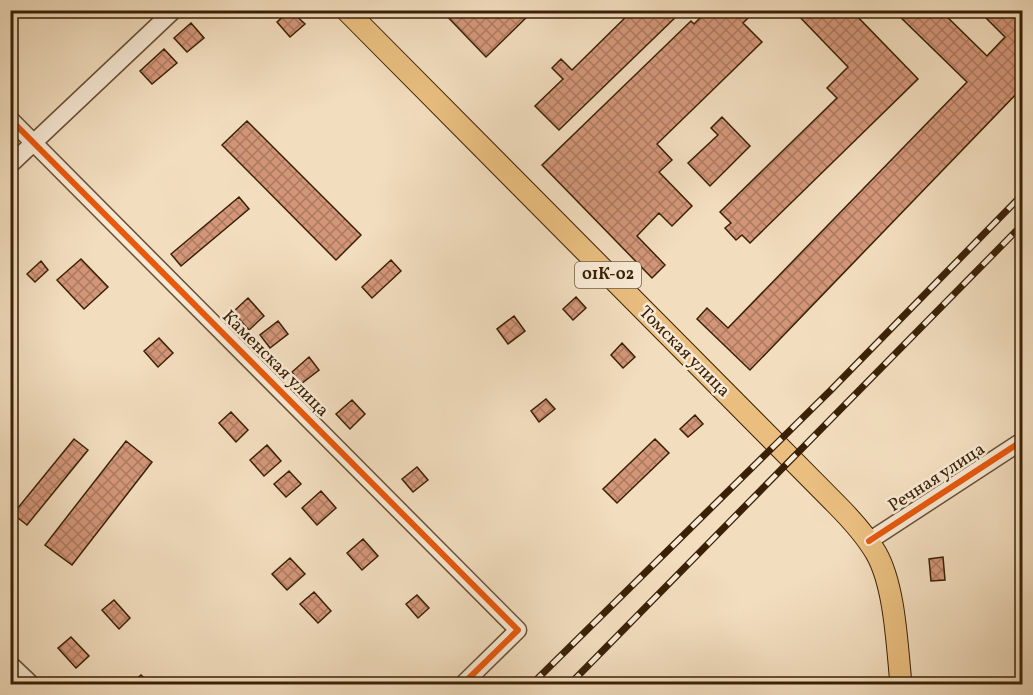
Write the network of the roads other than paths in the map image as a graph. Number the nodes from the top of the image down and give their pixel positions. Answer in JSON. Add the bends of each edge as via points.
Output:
{"nodes":[{"id":1,"x":174,"y":10,"type":"edge"},
{"id":2,"x":345,"y":10,"type":"edge"},
{"id":3,"x":10,"y":119,"type":"edge"},
{"id":4,"x":34,"y":143,"type":"junction"},
{"id":5,"x":10,"y":165,"type":"edge"},
{"id":6,"x":1023,"y":441,"type":"edge"},
{"id":7,"x":869,"y":541,"type":"junction"},
{"id":8,"x":10,"y":664,"type":"edge"},
{"id":9,"x":31,"y":684,"type":"edge"},
{"id":10,"x":464,"y":684,"type":"edge"},
{"id":11,"x":901,"y":684,"type":"edge"}],
"edges":[{"from":1,"to":4,"type":"street"},
{"from":2,"to":7,"type":"main road","name":"Томская улица","number":"01К-02"},
{"from":3,"to":4,"type":"street","name":"Каменская улица"},
{"from":4,"to":5,"type":"street"},
{"from":4,"to":10,"type":"street","name":"Каменская улица","via":[[518,630]]},
{"from":6,"to":7,"type":"street","name":"Речная улица"},
{"from":7,"to":11,"type":"main road","number":"01К-02","via":[[882,566],[888,591]]},
{"from":8,"to":9,"type":"street"}]}
